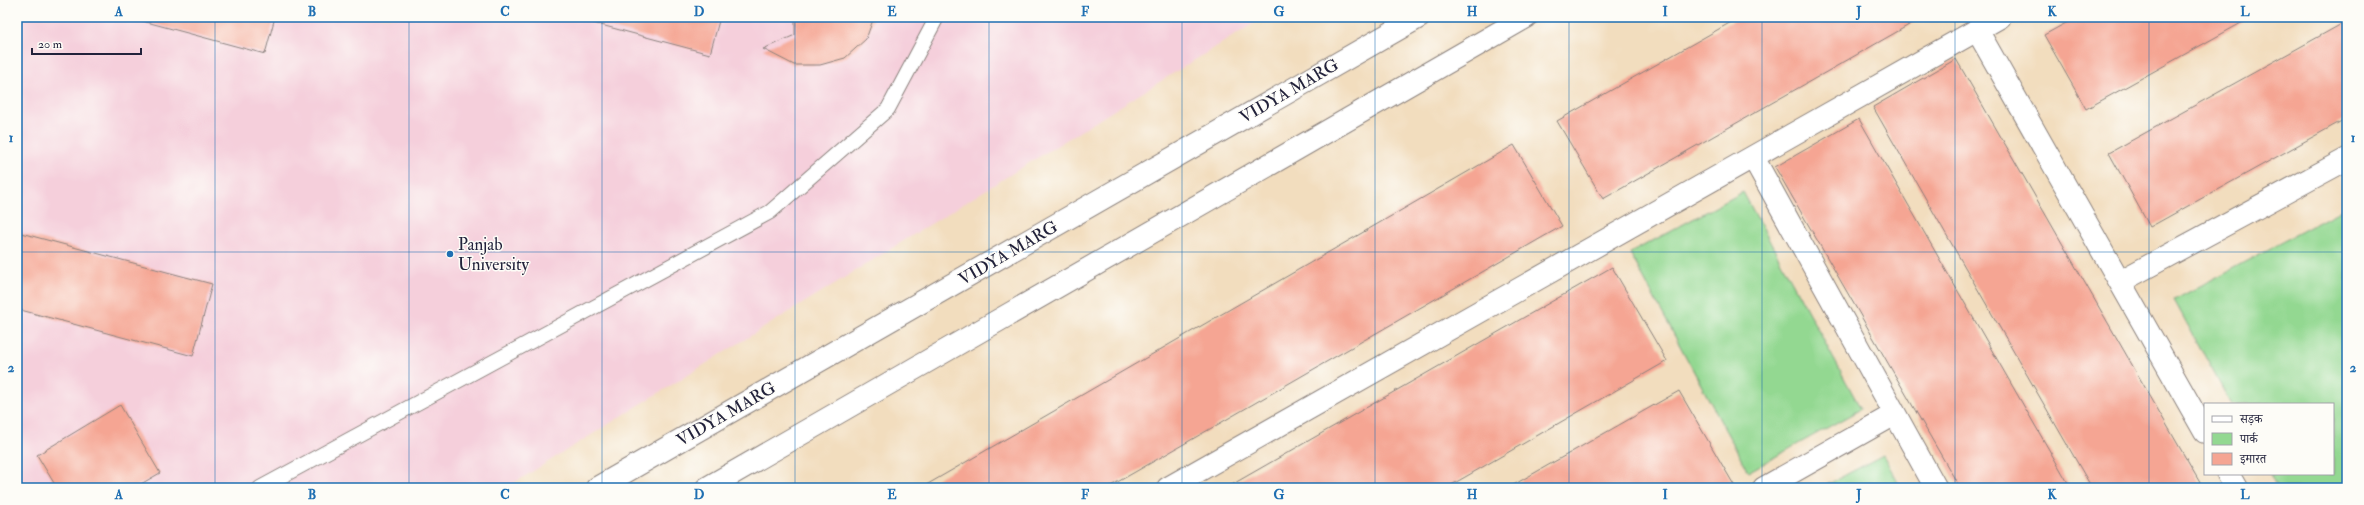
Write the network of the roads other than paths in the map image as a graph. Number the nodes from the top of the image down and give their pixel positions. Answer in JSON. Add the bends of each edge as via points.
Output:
{"nodes":[{"id":1,"x":937,"y":17,"type":"edge"},
{"id":2,"x":1418,"y":17,"type":"edge"},
{"id":3,"x":1526,"y":17,"type":"edge"},
{"id":4,"x":2000,"y":17,"type":"edge"},
{"id":5,"x":1977,"y":30,"type":"junction"},
{"id":6,"x":1753,"y":157,"type":"junction"},
{"id":7,"x":2347,"y":159,"type":"edge"},
{"id":8,"x":2121,"y":281,"type":"junction"},
{"id":9,"x":1895,"y":414,"type":"junction"},
{"id":10,"x":2204,"y":430,"type":"edge"},
{"id":11,"x":2229,"y":475,"type":"edge"},
{"id":12,"x":260,"y":488,"type":"edge"},
{"id":13,"x":596,"y":488,"type":"edge"},
{"id":14,"x":707,"y":488,"type":"edge"},
{"id":15,"x":1168,"y":488,"type":"edge"},
{"id":16,"x":1764,"y":488,"type":"edge"},
{"id":17,"x":1936,"y":488,"type":"edge"},
{"id":18,"x":2236,"y":488,"type":"edge"}],
"edges":[{"from":1,"to":12,"type":"lane","via":[[888,109],[770,212]]},
{"from":2,"to":13,"type":"street","name":"VIDYA MARG"},
{"from":3,"to":14,"type":"street"},
{"from":4,"to":5,"type":"street"},
{"from":5,"to":6,"type":"street"},
{"from":5,"to":8,"type":"street"},
{"from":6,"to":9,"type":"street"},
{"from":6,"to":15,"type":"street"},
{"from":7,"to":8,"type":"street"},
{"from":8,"to":10,"type":"street"},
{"from":9,"to":16,"type":"street"},
{"from":9,"to":17,"type":"street"},
{"from":11,"to":18,"type":"street"}]}
